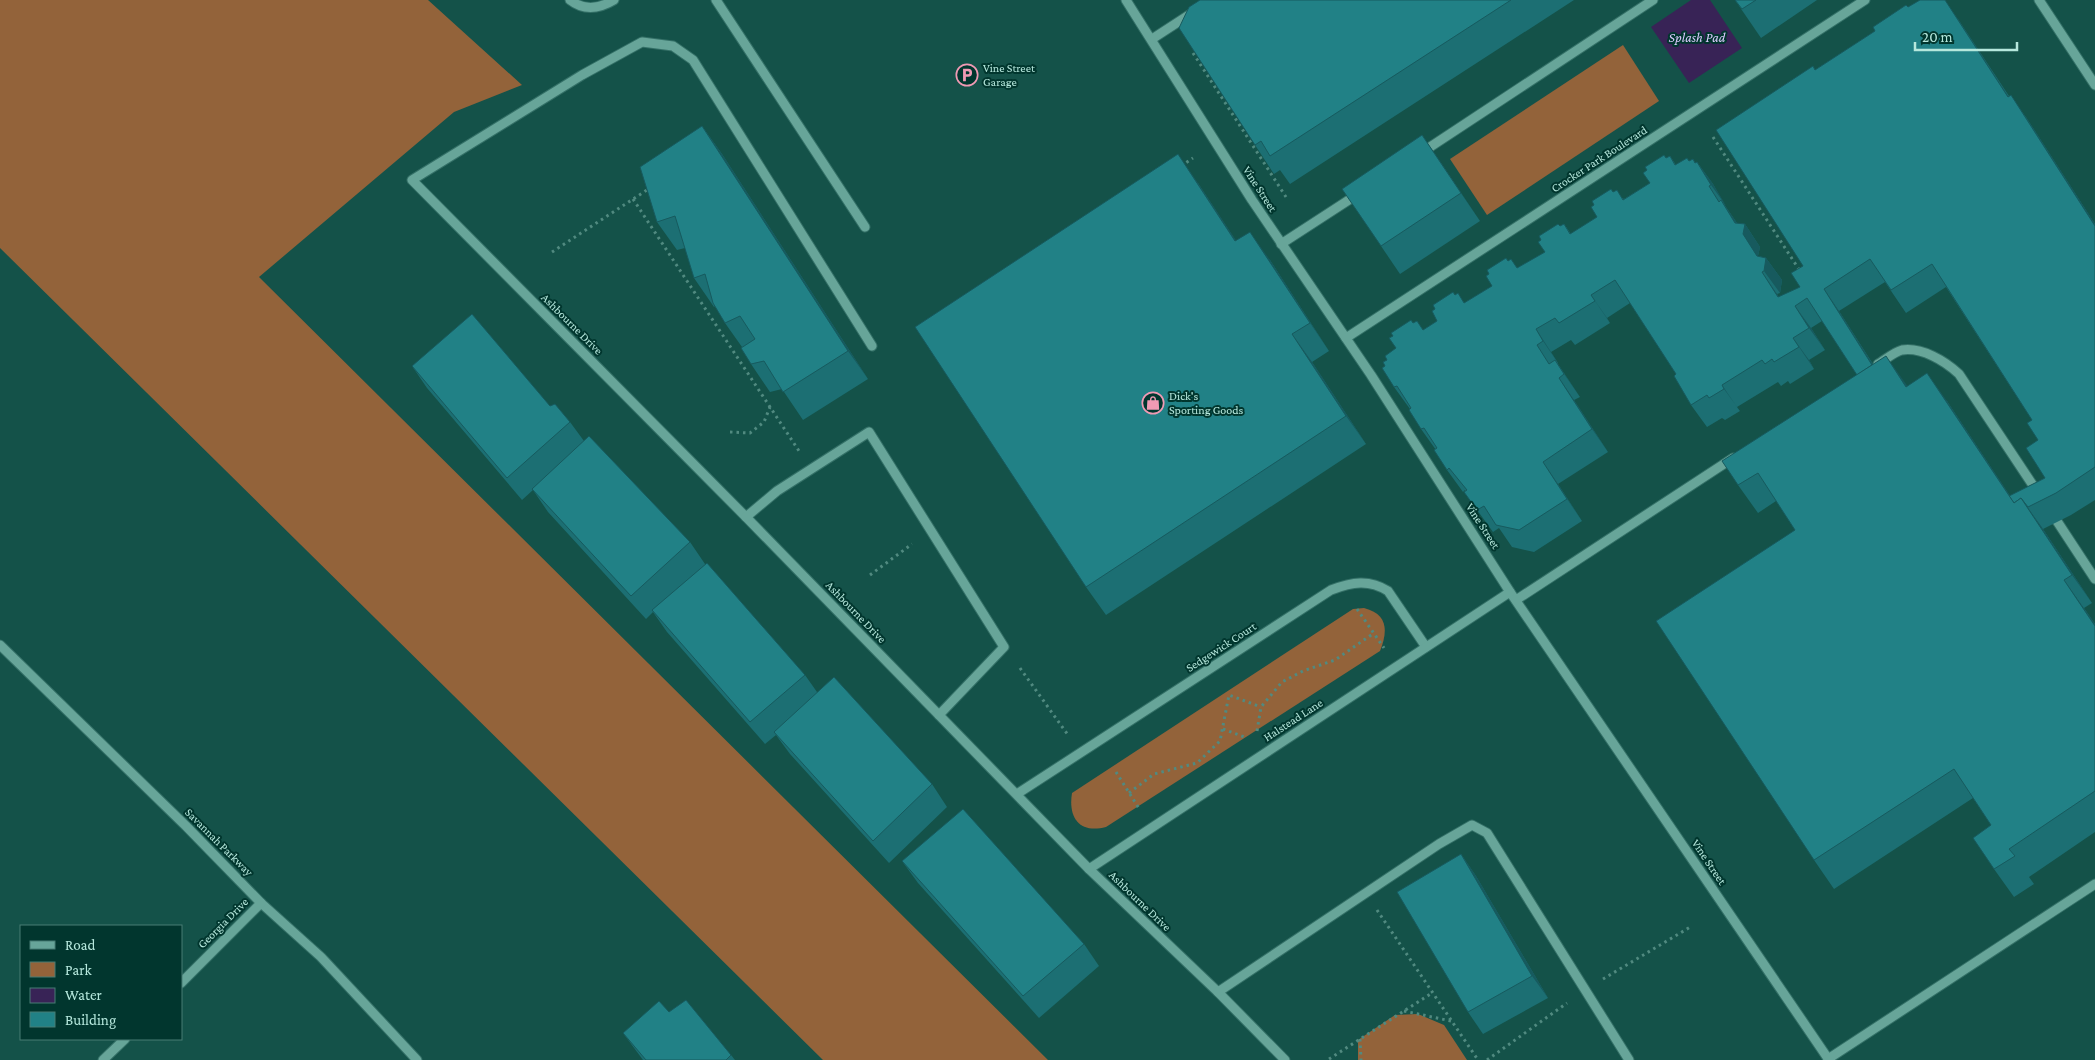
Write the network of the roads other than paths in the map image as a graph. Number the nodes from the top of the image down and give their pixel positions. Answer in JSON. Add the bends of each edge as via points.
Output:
{"nodes":[{"id":1,"x":570,"y":0,"type":"edge"},
{"id":2,"x":614,"y":0,"type":"edge"},
{"id":3,"x":716,"y":0,"type":"edge"},
{"id":4,"x":1126,"y":0,"type":"edge"},
{"id":5,"x":1653,"y":0,"type":"edge"},
{"id":6,"x":1865,"y":0,"type":"edge"},
{"id":7,"x":2039,"y":0,"type":"edge"},
{"id":8,"x":1197,"y":10,"type":"edge"},
{"id":9,"x":1152,"y":39,"type":"junction"},
{"id":10,"x":2095,"y":85,"type":"edge"},
{"id":11,"x":1413,"y":158,"type":"edge"},
{"id":12,"x":1364,"y":190,"type":"edge"},
{"id":13,"x":865,"y":227,"type":"dead end"},
{"id":14,"x":1281,"y":244,"type":"junction"},
{"id":15,"x":1346,"y":338,"type":"junction"},
{"id":16,"x":872,"y":346,"type":"dead end"},
{"id":17,"x":1868,"y":371,"type":"edge"},
{"id":18,"x":1745,"y":450,"type":"edge"},
{"id":19,"x":746,"y":517,"type":"junction"},
{"id":20,"x":2095,"y":579,"type":"edge"},
{"id":21,"x":1513,"y":596,"type":"junction"},
{"id":22,"x":0,"y":645,"type":"edge"},
{"id":23,"x":1426,"y":647,"type":"junction"},
{"id":24,"x":939,"y":715,"type":"junction"},
{"id":25,"x":1017,"y":794,"type":"junction"},
{"id":26,"x":1089,"y":869,"type":"junction"},
{"id":27,"x":2095,"y":884,"type":"edge"},
{"id":28,"x":261,"y":903,"type":"junction"},
{"id":29,"x":182,"y":982,"type":"edge"},
{"id":30,"x":1218,"y":992,"type":"junction"},
{"id":31,"x":124,"y":1040,"type":"edge"},
{"id":32,"x":103,"y":1060,"type":"edge"},
{"id":33,"x":417,"y":1060,"type":"edge"},
{"id":34,"x":1285,"y":1060,"type":"edge"},
{"id":35,"x":1629,"y":1060,"type":"edge"},
{"id":36,"x":1828,"y":1060,"type":"edge"}],
"edges":[{"from":1,"to":2,"type":"street","via":[[585,8],[595,8]]},
{"from":3,"to":13,"type":"street"},
{"from":4,"to":9,"type":"street","name":"Vine Street"},
{"from":5,"to":11,"type":"street"},
{"from":6,"to":15,"type":"street","name":"Crocker Park Boulevard"},
{"from":7,"to":10,"type":"street"},
{"from":8,"to":9,"type":"street"},
{"from":9,"to":14,"type":"street","name":"Vine Street"},
{"from":12,"to":14,"type":"street"},
{"from":14,"to":15,"type":"street","name":"Vine Street"},
{"from":15,"to":21,"type":"street","name":"Vine Street"},
{"from":16,"to":19,"type":"street","name":"Ashbourne Drive","via":[[693,60],[673,46],[642,42],[582,75],[412,180]]},
{"from":17,"to":20,"type":"street","via":[[1900,350],[1922,352],[1947,363],[1959,374]]},
{"from":18,"to":21,"type":"street","name":"Halstead Lane"},
{"from":19,"to":24,"type":"street","name":"Ashbourne Drive"},
{"from":19,"to":24,"type":"street","via":[[777,491],[869,432],[1004,648]]},
{"from":21,"to":23,"type":"street","name":"Halstead Lane"},
{"from":21,"to":36,"type":"street","name":"Vine Street"},
{"from":22,"to":28,"type":"street","name":"Savannah Parkway"},
{"from":23,"to":25,"type":"street","name":"Sedgewick Court","via":[[1388,591],[1379,585],[1362,582],[1343,586],[1332,590]]},
{"from":23,"to":26,"type":"street","name":"Halstead Lane"},
{"from":24,"to":25,"type":"street","name":"Ashbourne Drive"},
{"from":25,"to":26,"type":"street","name":"Ashbourne Drive"},
{"from":26,"to":30,"type":"street","name":"Ashbourne Drive"},
{"from":27,"to":36,"type":"street"},
{"from":28,"to":29,"type":"street","name":"Georgia Drive"},
{"from":28,"to":33,"type":"street","name":"Savannah Parkway","via":[[321,957]]},
{"from":30,"to":34,"type":"street","name":"Ashbourne Drive"},
{"from":30,"to":35,"type":"street","via":[[1472,825],[1487,833]]},
{"from":31,"to":32,"type":"street"}]}
